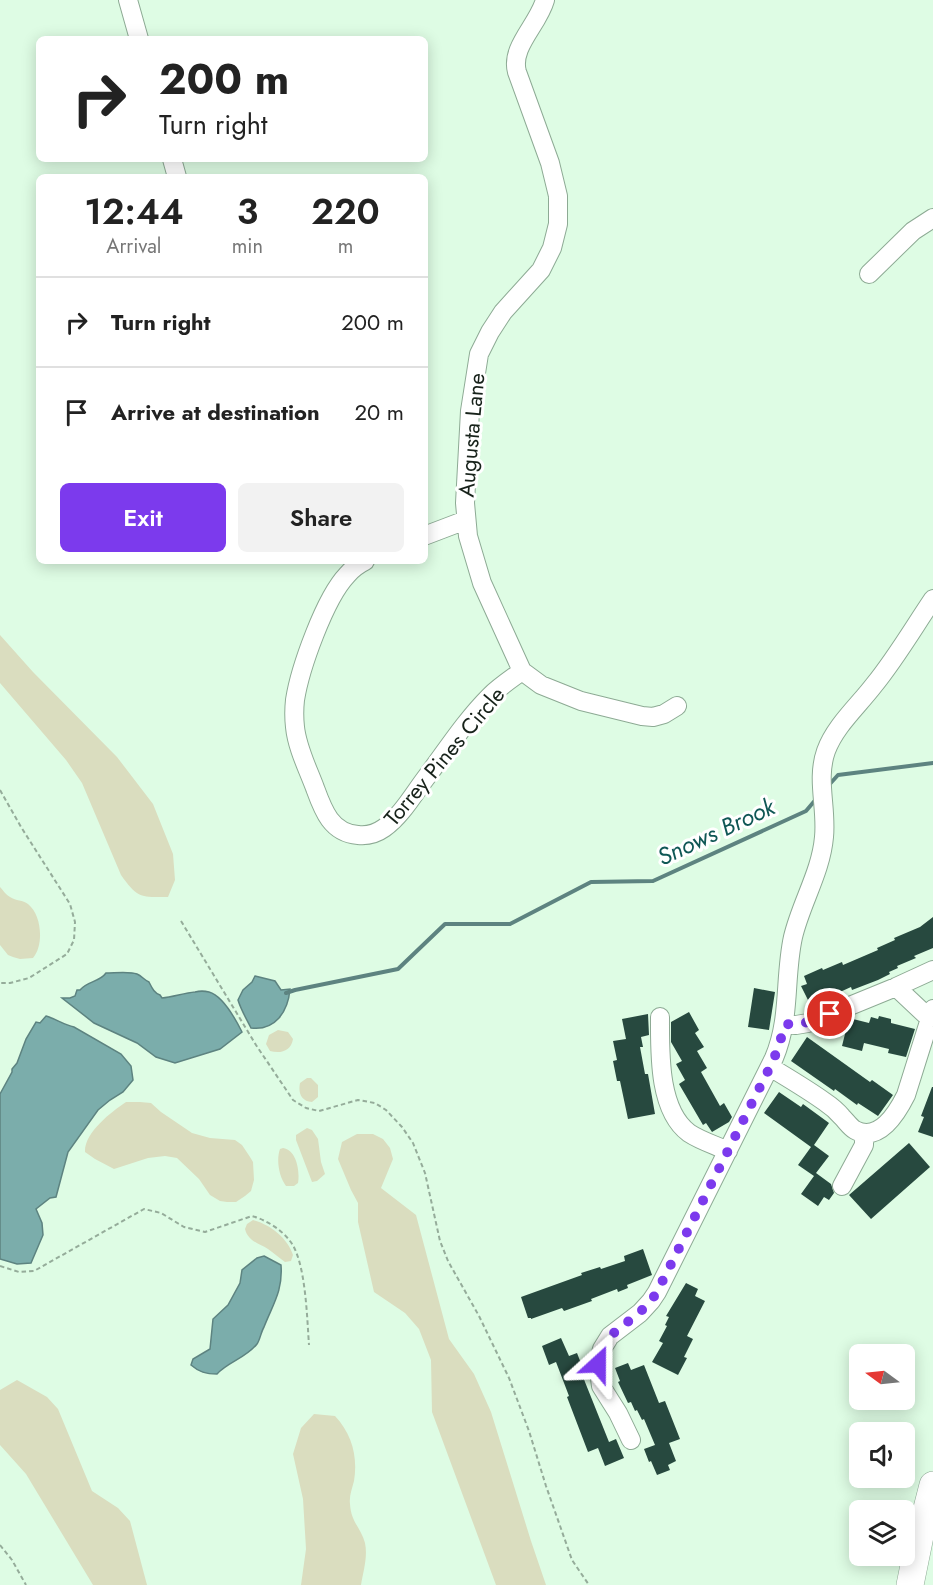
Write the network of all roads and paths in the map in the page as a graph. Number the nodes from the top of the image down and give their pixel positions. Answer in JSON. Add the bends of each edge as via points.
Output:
{"nodes":[{"id":1,"x":128,"y":0,"type":"edge"},
{"id":2,"x":544,"y":0,"type":"edge"},
{"id":3,"x":138,"y":36,"type":"edge"},
{"id":4,"x":933,"y":218,"type":"edge"},
{"id":5,"x":869,"y":274,"type":"dead end"},
{"id":6,"x":466,"y":520,"type":"junction"},
{"id":7,"x":428,"y":534,"type":"edge"},
{"id":8,"x":361,"y":564,"type":"edge"},
{"id":9,"x":933,"y":598,"type":"edge"},
{"id":10,"x":522,"y":671,"type":"junction"},
{"id":11,"x":676,"y":706,"type":"dead end"},
{"id":12,"x":0,"y":790,"type":"edge"},
{"id":13,"x":181,"y":921,"type":"dead end"},
{"id":14,"x":933,"y":970,"type":"edge"},
{"id":15,"x":0,"y":983,"type":"edge"},
{"id":16,"x":896,"y":987,"type":"junction"},
{"id":17,"x":931,"y":1013,"type":"edge"},
{"id":18,"x":660,"y":1017,"type":"dead end"},
{"id":19,"x":785,"y":1024,"type":"junction"},
{"id":20,"x":770,"y":1067,"type":"junction"},
{"id":21,"x":864,"y":1133,"type":"junction"},
{"id":22,"x":728,"y":1151,"type":"junction"},
{"id":23,"x":842,"y":1186,"type":"dead end"},
{"id":24,"x":0,"y":1266,"type":"edge"},
{"id":25,"x":309,"y":1345,"type":"dead end"},
{"id":26,"x":631,"y":1440,"type":"dead end"},
{"id":27,"x":933,"y":1485,"type":"edge"},
{"id":28,"x":0,"y":1545,"type":"edge"},
{"id":29,"x":26,"y":1585,"type":"edge"},
{"id":30,"x":589,"y":1585,"type":"edge"},
{"id":31,"x":910,"y":1585,"type":"edge"}],
"edges":[{"from":1,"to":3,"type":"street"},
{"from":2,"to":6,"type":"street","name":"Augusta Lane","via":[[517,53],[516,63],[550,163],[558,196],[558,224],[542,270],[503,312],[479,354],[470,411]]},
{"from":4,"to":5,"type":"street","via":[[913,231]]},
{"from":6,"to":7,"type":"street"},
{"from":6,"to":10,"type":"street","name":"Augusta Lane","via":[[482,583]]},
{"from":8,"to":10,"type":"street","name":"Torrey Pines Circle","via":[[347,574],[329,604],[302,671],[295,703],[298,743],[324,810],[338,827],[357,835],[384,829],[489,697]]},
{"from":9,"to":19,"type":"street","via":[[883,674],[837,730],[823,761],[824,839],[794,936]]},
{"from":10,"to":11,"type":"street","via":[[562,694],[642,716],[664,714]]},
{"from":12,"to":15,"type":"path","via":[[70,904],[75,922],[74,940],[67,954],[29,978]]},
{"from":13,"to":30,"type":"path","via":[[293,1100],[319,1111],[358,1100],[375,1103],[386,1110],[413,1143],[425,1173],[440,1241],[509,1378],[572,1560]]},
{"from":14,"to":16,"type":"street"},
{"from":16,"to":17,"type":"street"},
{"from":16,"to":19,"type":"street","via":[[808,1023]]},
{"from":17,"to":21,"type":"street","via":[[897,1113],[884,1127]]},
{"from":18,"to":22,"type":"street","via":[[660,1055],[672,1112],[688,1132]]},
{"from":19,"to":20,"type":"street"},
{"from":20,"to":21,"type":"street"},
{"from":20,"to":22,"type":"street"},
{"from":21,"to":23,"type":"street","via":[[864,1145]]},
{"from":22,"to":26,"type":"street","via":[[657,1292],[610,1336],[602,1350],[598,1364],[602,1386]]},
{"from":24,"to":25,"type":"path","via":[[19,1272],[34,1271],[144,1209],[161,1212],[184,1227],[205,1232],[252,1216],[260,1218],[276,1228],[297,1252],[305,1290]]},
{"from":27,"to":31,"type":"highway"},
{"from":28,"to":29,"type":"path"}]}
